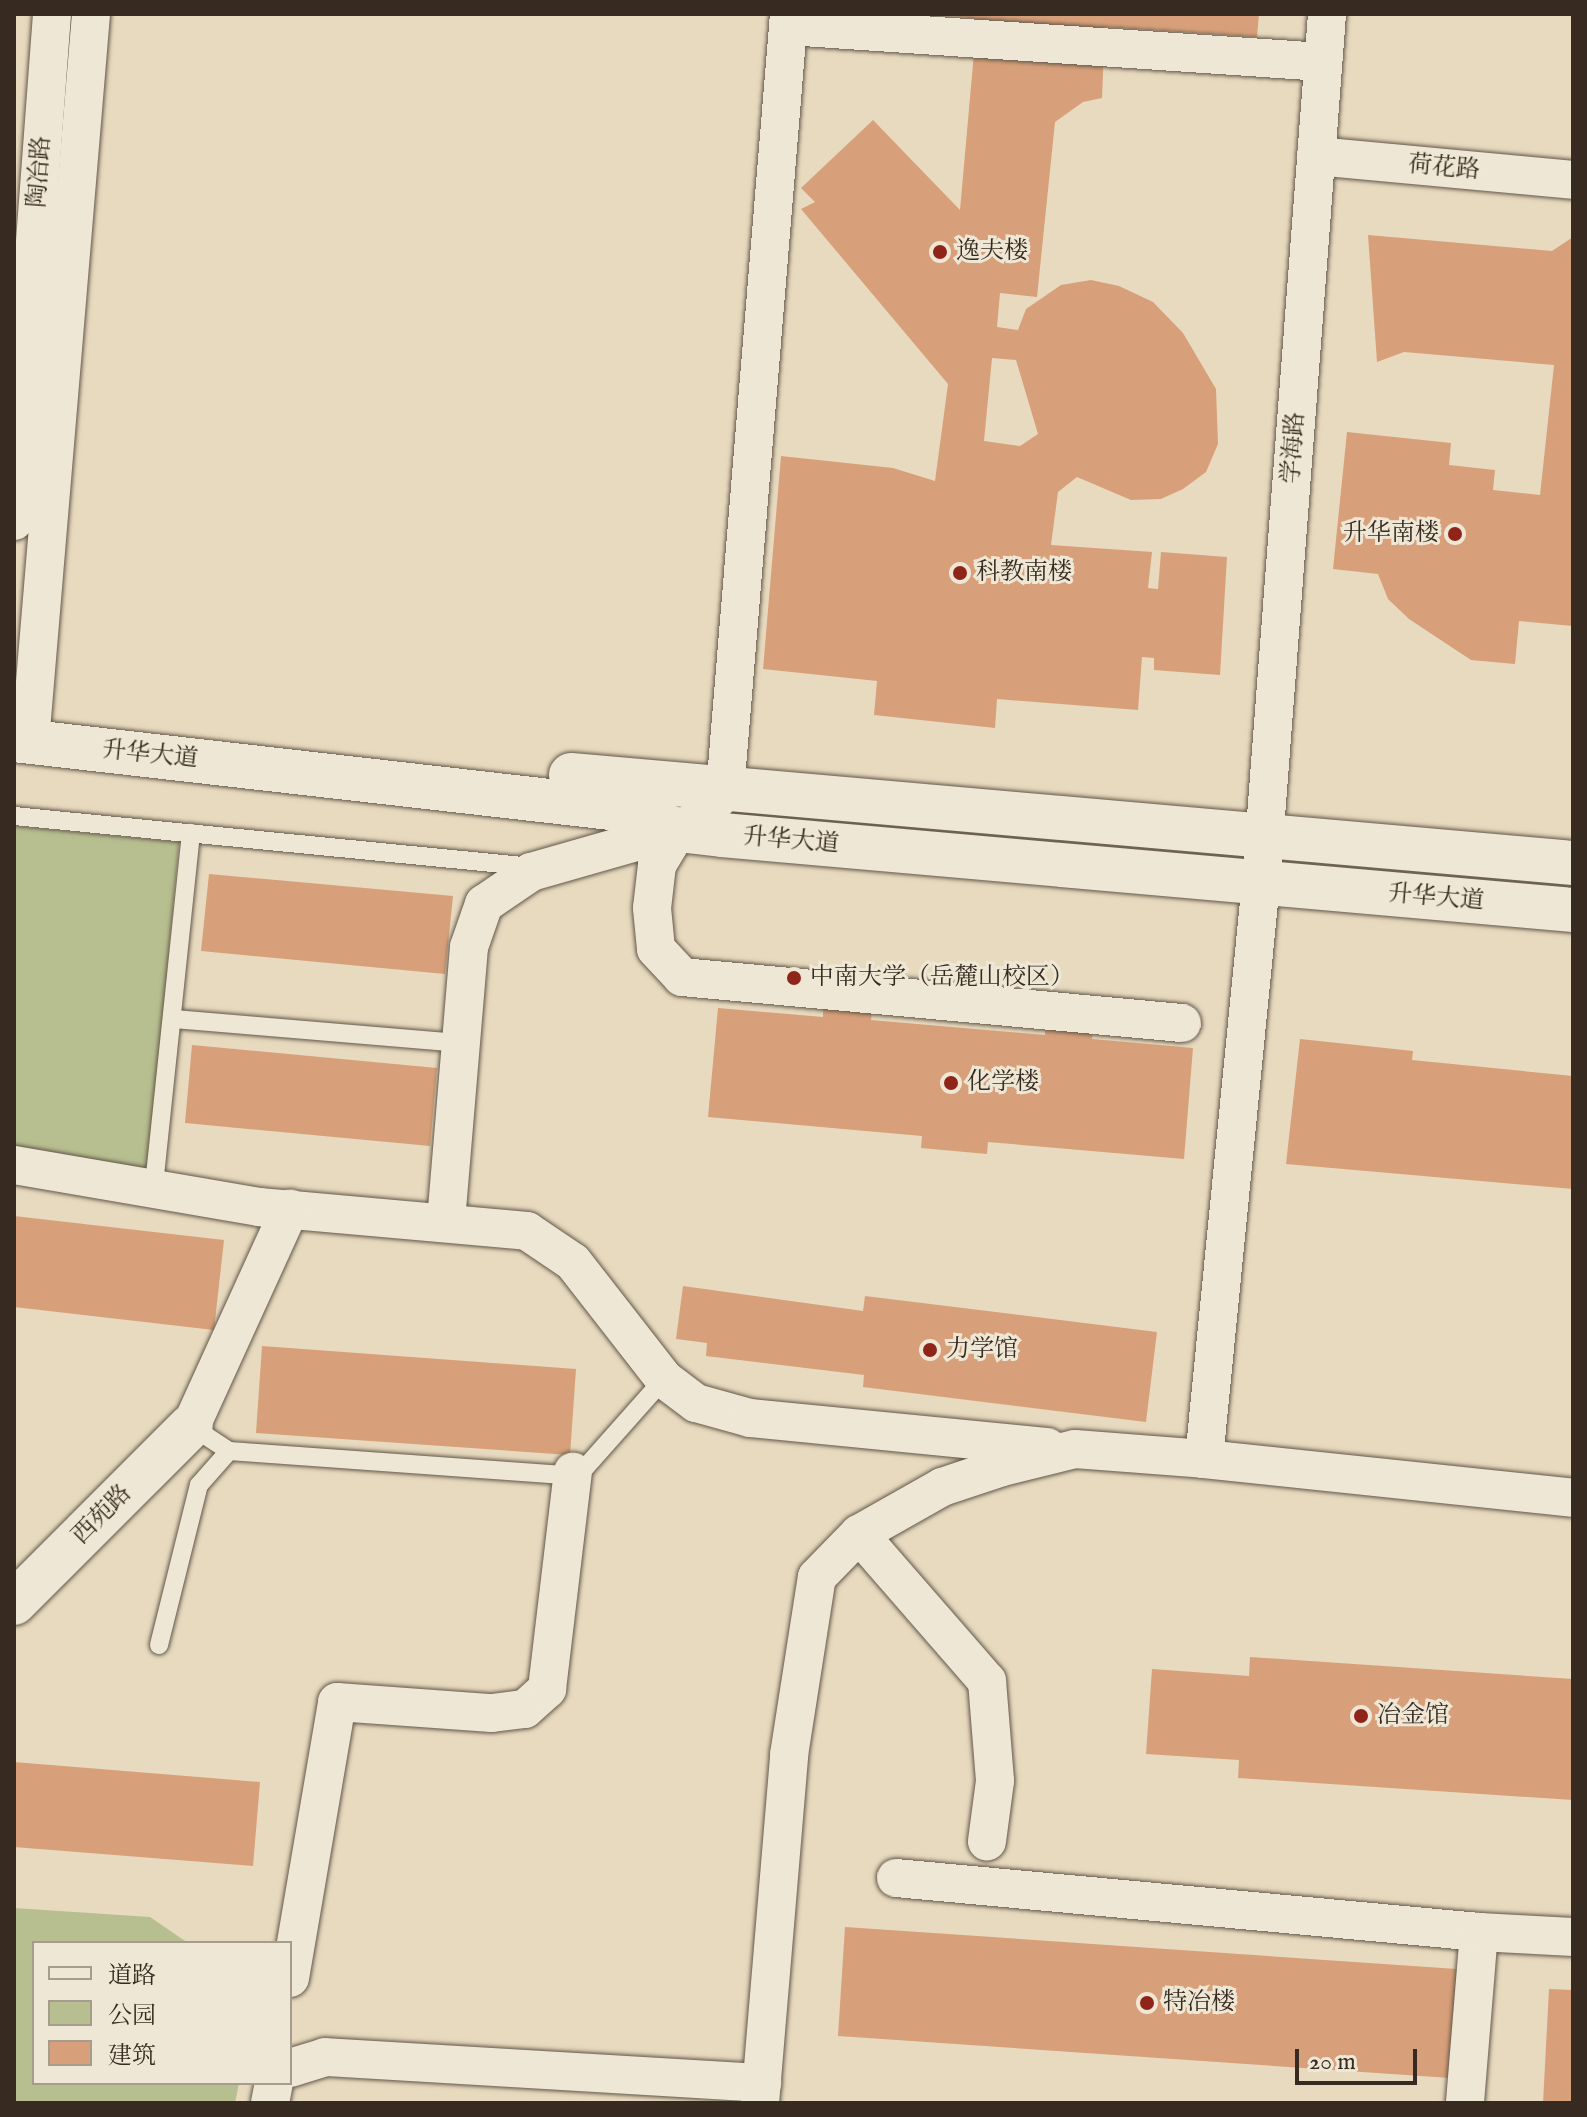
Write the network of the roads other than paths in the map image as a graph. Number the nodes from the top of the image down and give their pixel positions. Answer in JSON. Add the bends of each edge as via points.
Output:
{"nodes":[{"id":1,"x":52,"y":14,"type":"edge"},
{"id":2,"x":91,"y":14,"type":"edge"},
{"id":3,"x":1327,"y":14,"type":"edge"},
{"id":4,"x":788,"y":20,"type":"edge"},
{"id":5,"x":1323,"y":62,"type":"junction"},
{"id":6,"x":1316,"y":156,"type":"junction"},
{"id":7,"x":1573,"y":180,"type":"edge"},
{"id":8,"x":14,"y":521,"type":"edge"},
{"id":9,"x":23,"y":728,"type":"edge"},
{"id":10,"x":725,"y":791,"type":"junction"},
{"id":11,"x":14,"y":816,"type":"edge"},
{"id":12,"x":678,"y":830,"type":"junction"},
{"id":13,"x":191,"y":833,"type":"junction"},
{"id":14,"x":1263,"y":861,"type":"junction"},
{"id":15,"x":1573,"y":863,"type":"edge"},
{"id":16,"x":544,"y":868,"type":"junction"},
{"id":17,"x":1573,"y":910,"type":"edge"},
{"id":18,"x":174,"y":1019,"type":"junction"},
{"id":19,"x":1182,"y":1023,"type":"dead end"},
{"id":20,"x":461,"y":1043,"type":"junction"},
{"id":21,"x":14,"y":1165,"type":"edge"},
{"id":22,"x":154,"y":1185,"type":"junction"},
{"id":23,"x":290,"y":1209,"type":"junction"},
{"id":24,"x":446,"y":1221,"type":"junction"},
{"id":25,"x":664,"y":1379,"type":"junction"},
{"id":26,"x":191,"y":1426,"type":"junction"},
{"id":27,"x":1075,"y":1449,"type":"junction"},
{"id":28,"x":229,"y":1451,"type":"junction"},
{"id":29,"x":1204,"y":1459,"type":"junction"},
{"id":30,"x":573,"y":1472,"type":"junction"},
{"id":31,"x":1573,"y":1498,"type":"edge"},
{"id":32,"x":859,"y":1534,"type":"junction"},
{"id":33,"x":14,"y":1603,"type":"edge"},
{"id":34,"x":159,"y":1645,"type":"dead end"},
{"id":35,"x":987,"y":1841,"type":"dead end"},
{"id":36,"x":896,"y":1878,"type":"dead end"},
{"id":37,"x":1479,"y":1932,"type":"junction"},
{"id":38,"x":1573,"y":1937,"type":"edge"},
{"id":39,"x":292,"y":1966,"type":"edge"},
{"id":40,"x":292,"y":2067,"type":"edge"},
{"id":41,"x":761,"y":2093,"type":"edge"},
{"id":42,"x":1465,"y":2103,"type":"edge"}],
"edges":[{"from":1,"to":8,"type":"street","name":"陶冶路"},
{"from":2,"to":9,"type":"street"},
{"from":3,"to":5,"type":"street","name":"学海路"},
{"from":4,"to":5,"type":"street"},
{"from":4,"to":10,"type":"street"},
{"from":5,"to":6,"type":"street","name":"学海路"},
{"from":6,"to":7,"type":"street","name":"荷花路"},
{"from":6,"to":14,"type":"street","name":"学海路"},
{"from":9,"to":10,"type":"street","name":"升华大道"},
{"from":9,"to":12,"type":"street","name":"升华大道","via":[[611,808]]},
{"from":10,"to":12,"type":"street"},
{"from":10,"to":14,"type":"street","name":"升华大道"},
{"from":11,"to":13,"type":"lane"},
{"from":12,"to":14,"type":"street","name":"升华大道"},
{"from":12,"to":16,"type":"street"},
{"from":12,"to":19,"type":"street","via":[[657,865],[652,908],[656,949],[682,977]]},
{"from":13,"to":16,"type":"lane"},
{"from":13,"to":18,"type":"lane"},
{"from":14,"to":15,"type":"street","name":"升华大道"},
{"from":14,"to":17,"type":"street","name":"升华大道"},
{"from":14,"to":29,"type":"street","name":"学海路"},
{"from":16,"to":20,"type":"street","via":[[514,880],[484,904],[473,926]]},
{"from":18,"to":20,"type":"lane"},
{"from":18,"to":22,"type":"lane"},
{"from":20,"to":24,"type":"street"},
{"from":21,"to":22,"type":"street"},
{"from":22,"to":23,"type":"street"},
{"from":23,"to":24,"type":"street"},
{"from":23,"to":26,"type":"street"},
{"from":24,"to":25,"type":"street","via":[[527,1231],[555,1245]]},
{"from":25,"to":27,"type":"street","via":[[696,1403],[750,1418]]},
{"from":25,"to":30,"type":"lane","via":[[584,1469]]},
{"from":26,"to":28,"type":"lane"},
{"from":26,"to":33,"type":"street","name":"西苑路"},
{"from":27,"to":29,"type":"street"},
{"from":27,"to":32,"type":"street","via":[[942,1487]]},
{"from":28,"to":30,"type":"lane"},
{"from":28,"to":34,"type":"lane","via":[[199,1485]]},
{"from":29,"to":31,"type":"street"},
{"from":30,"to":39,"type":"street","via":[[547,1689],[525,1709],[492,1713],[337,1702]]},
{"from":32,"to":35,"type":"street","via":[[987,1681],[995,1781]]},
{"from":32,"to":41,"type":"street","via":[[817,1577],[798,1671]]},
{"from":36,"to":37,"type":"street"},
{"from":37,"to":38,"type":"street"},
{"from":37,"to":42,"type":"street"},
{"from":40,"to":41,"type":"street","via":[[325,2057]]}]}
